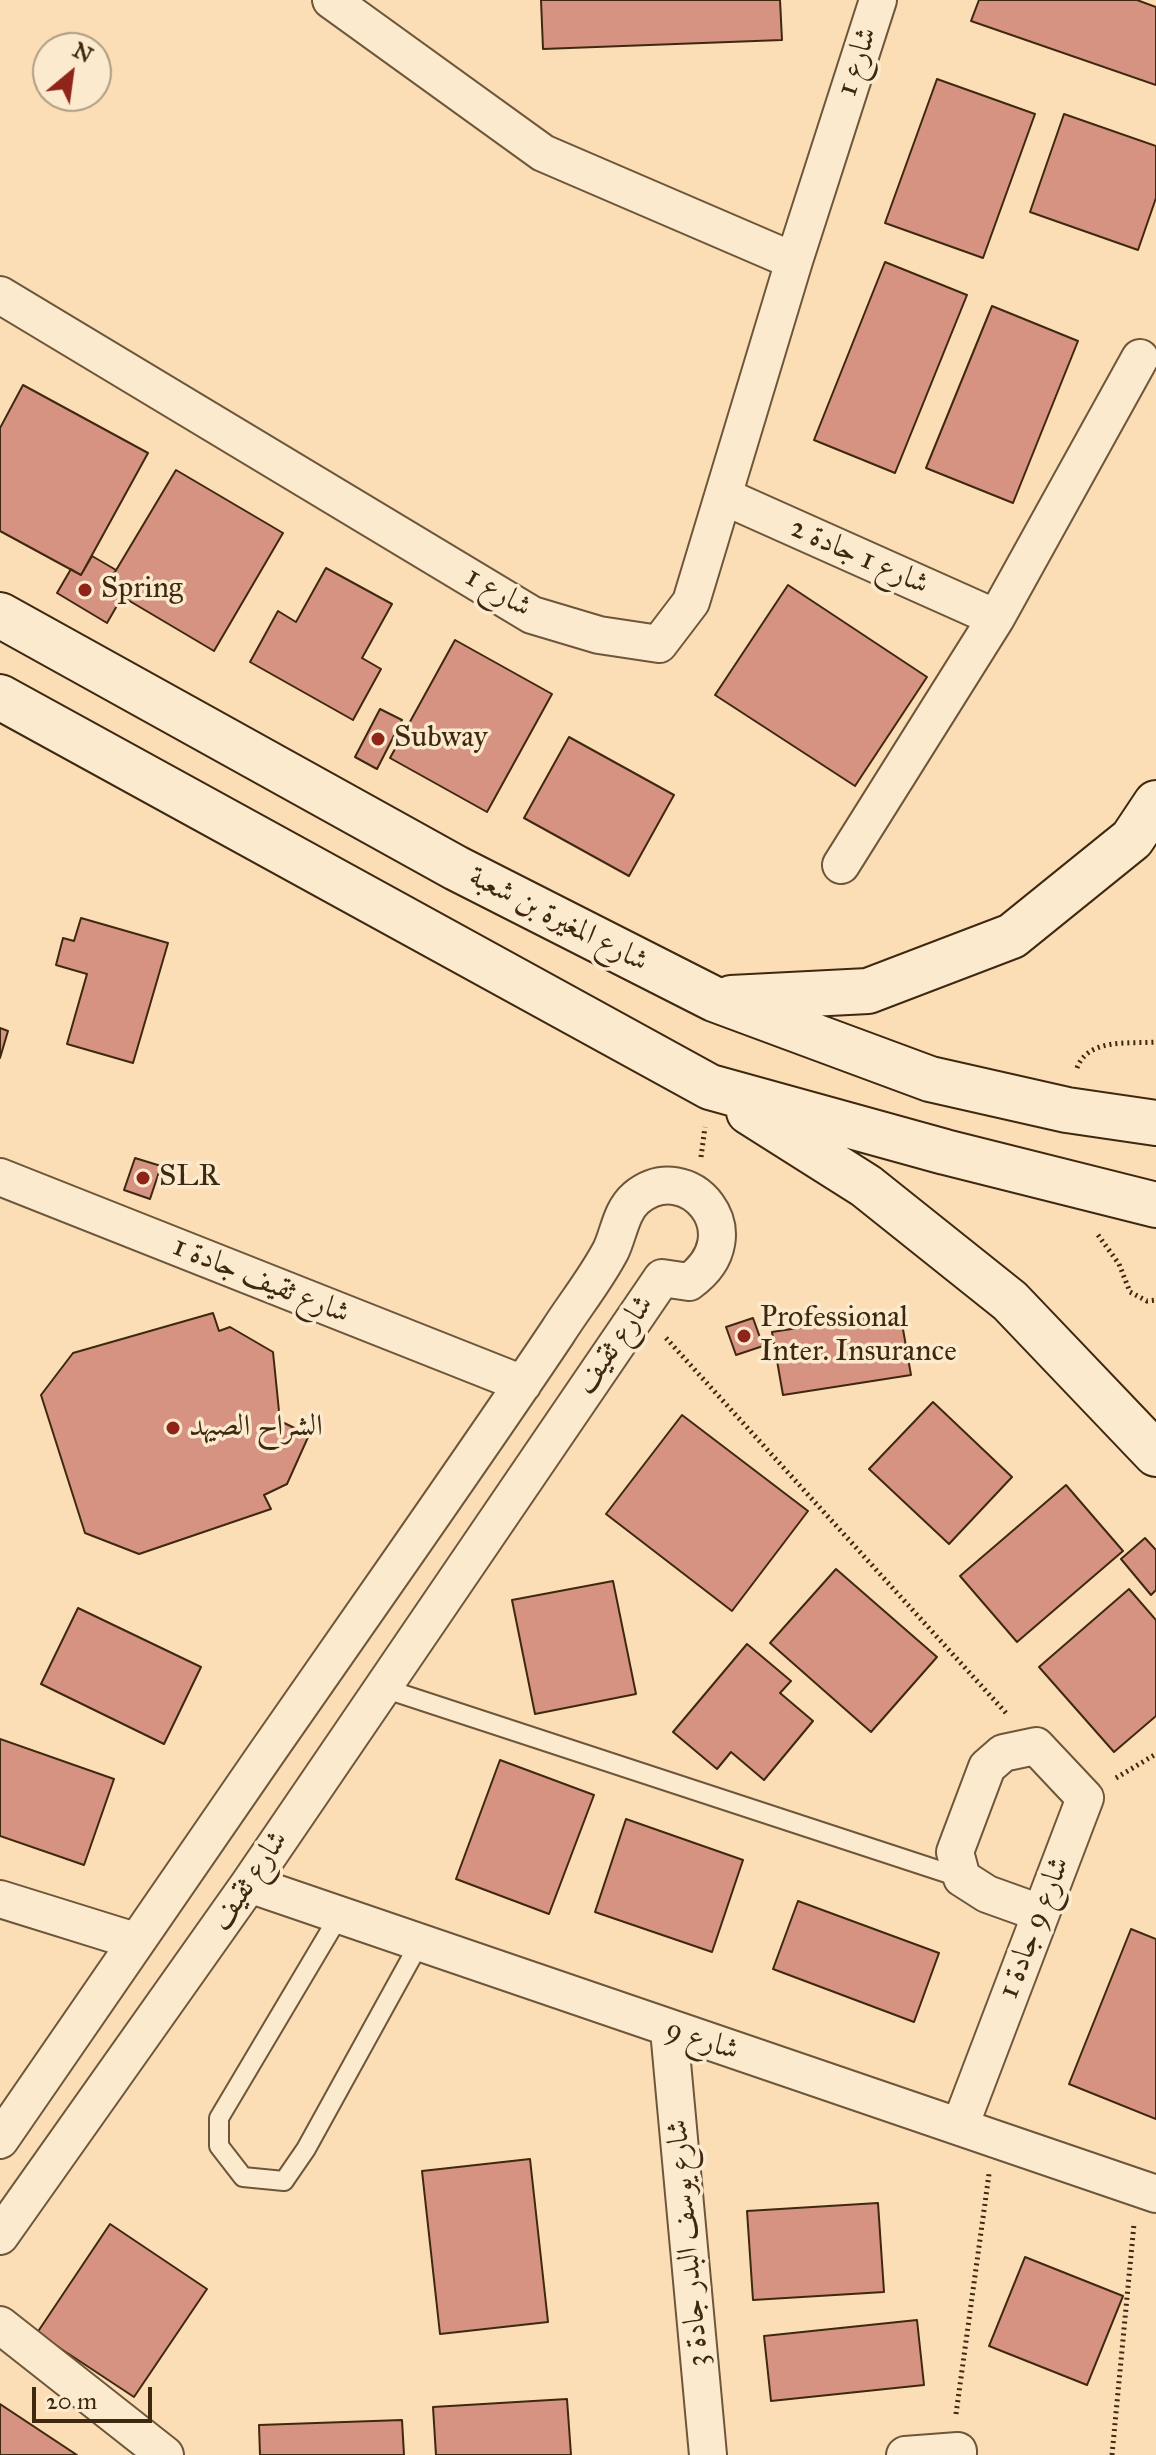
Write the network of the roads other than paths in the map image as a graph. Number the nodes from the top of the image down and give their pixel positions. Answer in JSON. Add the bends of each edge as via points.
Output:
{"nodes":[{"id":1,"x":331,"y":0,"type":"edge"},
{"id":2,"x":878,"y":0,"type":"edge"},
{"id":3,"x":794,"y":261,"type":"junction"},
{"id":4,"x":0,"y":295,"type":"edge"},
{"id":5,"x":1140,"y":358,"type":"dead end"},
{"id":6,"x":723,"y":496,"type":"junction"},
{"id":7,"x":0,"y":615,"type":"edge"},
{"id":8,"x":996,"y":618,"type":"junction"},
{"id":9,"x":0,"y":697,"type":"edge"},
{"id":10,"x":1156,"y":803,"type":"edge"},
{"id":11,"x":841,"y":865,"type":"dead end"},
{"id":12,"x":714,"y":999,"type":"junction"},
{"id":13,"x":710,"y":1087,"type":"junction"},
{"id":14,"x":1156,"y":1123,"type":"edge"},
{"id":15,"x":0,"y":1177,"type":"edge"},
{"id":16,"x":1156,"y":1205,"type":"edge"},
{"id":17,"x":523,"y":1384,"type":"junction"},
{"id":18,"x":1156,"y":1454,"type":"edge"},
{"id":19,"x":380,"y":1687,"type":"junction"},
{"id":20,"x":962,"y":1878,"type":"junction"},
{"id":21,"x":249,"y":1884,"type":"junction"},
{"id":22,"x":0,"y":1899,"type":"edge"},
{"id":23,"x":1040,"y":1913,"type":"junction"},
{"id":24,"x":339,"y":1916,"type":"junction"},
{"id":25,"x":135,"y":1941,"type":"junction"},
{"id":26,"x":419,"y":1944,"type":"junction"},
{"id":27,"x":669,"y":2030,"type":"junction"},
{"id":28,"x":960,"y":2126,"type":"junction"},
{"id":29,"x":0,"y":2140,"type":"edge"},
{"id":30,"x":1147,"y":2190,"type":"edge"},
{"id":31,"x":0,"y":2236,"type":"edge"},
{"id":32,"x":0,"y":2325,"type":"edge"},
{"id":33,"x":954,"y":2453,"type":"edge"},
{"id":34,"x":165,"y":2455,"type":"edge"},
{"id":35,"x":708,"y":2455,"type":"edge"},
{"id":36,"x":905,"y":2455,"type":"edge"}],
"edges":[{"from":1,"to":3,"type":"street","via":[[543,153]]},
{"from":2,"to":3,"type":"street","name":"شارع 1"},
{"from":3,"to":6,"type":"street","name":"شارع 1"},
{"from":4,"to":6,"type":"street","name":"شارع 1","via":[[532,615],[599,635],[659,644],[691,602]]},
{"from":5,"to":8,"type":"street"},
{"from":6,"to":8,"type":"street","name":"شارع 1 جادة 2"},
{"from":7,"to":12,"type":"main road","name":"شارع المغيرة بن شعبة","via":[[456,868]]},
{"from":8,"to":11,"type":"street"},
{"from":9,"to":13,"type":"main road"},
{"from":10,"to":12,"type":"main road","via":[[1132,839],[1012,936],[868,991]]},
{"from":12,"to":14,"type":"main road","name":"شارع المغيرة بن شعبة","via":[[930,1079],[1067,1110]]},
{"from":13,"to":16,"type":"main road"},
{"from":13,"to":18,"type":"main road","via":[[866,1186],[1010,1301]]},
{"from":15,"to":17,"type":"street","name":"شارع ثقيف جادة 1"},
{"from":17,"to":19,"type":"street","name":"شارع ثقيف","via":[[610,1251],[623,1215],[636,1198],[655,1187],[676,1186],[696,1194],[711,1209],[719,1229],[717,1250],[707,1269],[689,1282],[662,1278]]},
{"from":17,"to":25,"type":"street","name":"شارع ثقيف"},
{"from":19,"to":20,"type":"lane"},
{"from":19,"to":21,"type":"street","name":"شارع ثقيف"},
{"from":20,"to":23,"type":"street","via":[[987,1894]]},
{"from":20,"to":23,"type":"street","name":"شارع 9 جادة 1","via":[[955,1852],[987,1767],[1003,1753],[1036,1746],[1085,1798]]},
{"from":21,"to":24,"type":"street","name":"شارع 9"},
{"from":21,"to":31,"type":"street","name":"شارع ثقيف"},
{"from":22,"to":25,"type":"street"},
{"from":23,"to":28,"type":"street","name":"شارع 9 جادة 1"},
{"from":24,"to":26,"type":"street","name":"شارع 9"},
{"from":24,"to":26,"type":"lane","via":[[219,2118],[219,2146],[243,2177],[284,2181]]},
{"from":25,"to":29,"type":"street","name":"شارع ثقيف"},
{"from":26,"to":27,"type":"street","name":"شارع 9"},
{"from":27,"to":28,"type":"street","name":"شارع 9"},
{"from":27,"to":35,"type":"street","name":"شارع يوسف البدر جادة 3"},
{"from":28,"to":30,"type":"street","name":"شارع 9"},
{"from":32,"to":34,"type":"street"},
{"from":33,"to":36,"type":"street"}]}
